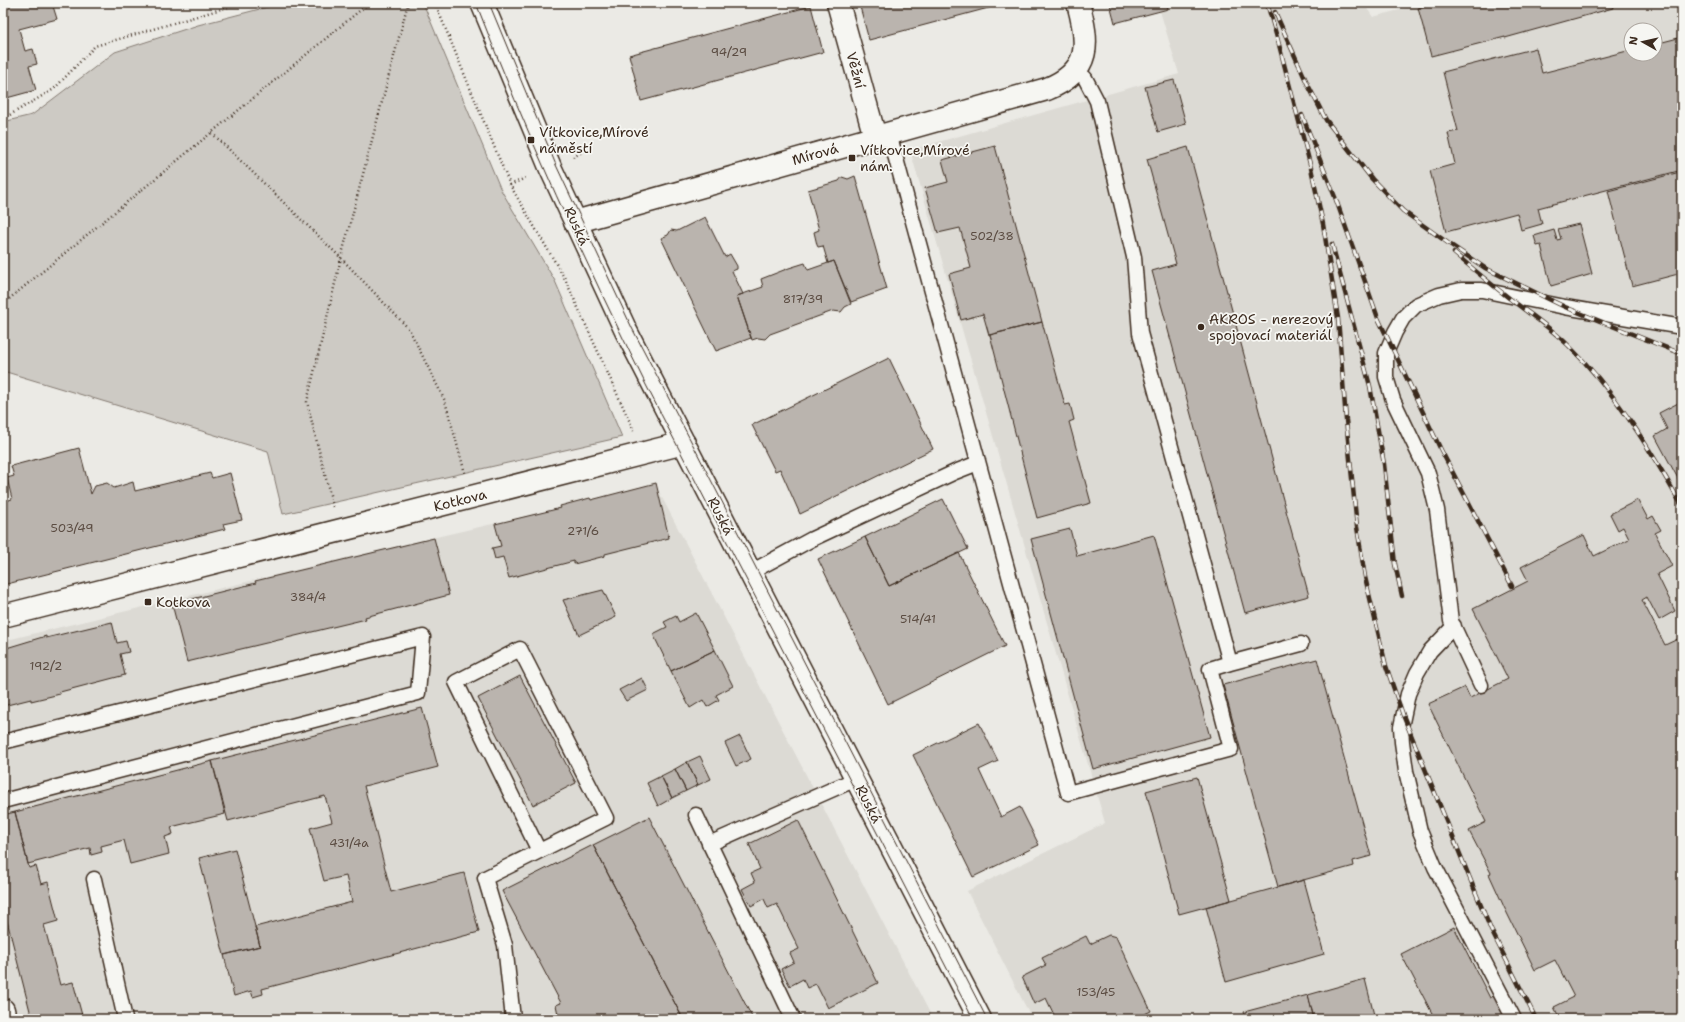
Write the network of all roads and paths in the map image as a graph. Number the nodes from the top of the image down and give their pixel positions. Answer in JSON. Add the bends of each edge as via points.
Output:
{"nodes":[{"id":1,"x":242,"y":3,"type":"edge"},
{"id":2,"x":370,"y":3,"type":"edge"},
{"id":3,"x":408,"y":3,"type":"edge"},
{"id":4,"x":435,"y":3,"type":"edge"},
{"id":5,"x":482,"y":3,"type":"edge"},
{"id":6,"x":838,"y":3,"type":"edge"},
{"id":7,"x":1078,"y":3,"type":"edge"},
{"id":8,"x":1076,"y":70,"type":"junction"},
{"id":9,"x":3,"y":119,"type":"edge"},
{"id":10,"x":212,"y":132,"type":"junction"},
{"id":11,"x":882,"y":135,"type":"junction"},
{"id":12,"x":575,"y":222,"type":"junction"},
{"id":13,"x":341,"y":258,"type":"junction"},
{"id":14,"x":3,"y":304,"type":"edge"},
{"id":15,"x":1682,"y":327,"type":"edge"},
{"id":16,"x":684,"y":443,"type":"junction"},
{"id":17,"x":644,"y":453,"type":"junction"},
{"id":18,"x":978,"y":463,"type":"junction"},
{"id":19,"x":472,"y":497,"type":"junction"},
{"id":20,"x":339,"y":531,"type":"junction"},
{"id":21,"x":751,"y":572,"type":"junction"},
{"id":22,"x":3,"y":616,"type":"edge"},
{"id":23,"x":1454,"y":626,"type":"junction"},
{"id":24,"x":1301,"y":644,"type":"dead end"},
{"id":25,"x":1230,"y":663,"type":"junction"},
{"id":26,"x":1481,"y":685,"type":"dead end"},
{"id":27,"x":3,"y":742,"type":"edge"},
{"id":28,"x":856,"y":779,"type":"junction"},
{"id":29,"x":3,"y":801,"type":"edge"},
{"id":30,"x":696,"y":815,"type":"dead end"},
{"id":31,"x":709,"y":844,"type":"junction"},
{"id":32,"x":539,"y":851,"type":"junction"},
{"id":33,"x":94,"y":879,"type":"dead end"},
{"id":34,"x":3,"y":1010,"type":"edge"},
{"id":35,"x":5,"y":1019,"type":"edge"},
{"id":36,"x":125,"y":1019,"type":"edge"},
{"id":37,"x":513,"y":1019,"type":"edge"},
{"id":38,"x":793,"y":1019,"type":"edge"},
{"id":39,"x":980,"y":1019,"type":"edge"},
{"id":40,"x":1514,"y":1019,"type":"edge"}],
"edges":[{"from":1,"to":9,"type":"path","via":[[95,46],[54,89]]},
{"from":2,"to":10,"type":"path"},
{"from":3,"to":13,"type":"path"},
{"from":4,"to":17,"type":"path","via":[[510,185],[565,279]]},
{"from":5,"to":12,"type":"street","name":"Ruská"},
{"from":6,"to":11,"type":"street","name":"Věžní"},
{"from":7,"to":8,"type":"street","name":"Mírová","via":[[1086,43]]},
{"from":8,"to":11,"type":"street","name":"Mírová","via":[[1059,84],[1047,89]]},
{"from":8,"to":25,"type":"lane","via":[[1085,78],[1097,101],[1134,257],[1140,333]]},
{"from":10,"to":13,"type":"path"},
{"from":10,"to":14,"type":"path"},
{"from":11,"to":12,"type":"street","name":"Mírová"},
{"from":11,"to":18,"type":"lane"},
{"from":12,"to":16,"type":"street","name":"Ruská","via":[[626,331]]},
{"from":13,"to":19,"type":"path","via":[[409,329],[445,401]]},
{"from":13,"to":20,"type":"path","via":[[307,402]]},
{"from":15,"to":23,"type":"lane","via":[[1482,290],[1461,290],[1439,295],[1416,305],[1403,318],[1386,353],[1386,377],[1393,400],[1428,473],[1437,510]]},
{"from":16,"to":17,"type":"street","name":"Kotkova"},
{"from":16,"to":21,"type":"street","name":"Ruská"},
{"from":17,"to":19,"type":"street","name":"Kotkova"},
{"from":18,"to":21,"type":"lane","via":[[812,539]]},
{"from":18,"to":25,"type":"lane","via":[[1068,793],[1231,749],[1210,669]]},
{"from":19,"to":20,"type":"street","name":"Kotkova"},
{"from":20,"to":22,"type":"street","name":"Kotkova"},
{"from":21,"to":28,"type":"street","name":"Ruská"},
{"from":23,"to":26,"type":"lane"},
{"from":23,"to":40,"type":"lane","via":[[1430,651],[1408,694],[1401,727],[1406,771],[1420,831]]},
{"from":24,"to":25,"type":"lane"},
{"from":27,"to":29,"type":"lane","via":[[423,637],[418,692]]},
{"from":28,"to":31,"type":"lane"},
{"from":28,"to":39,"type":"street","name":"Ruská"},
{"from":30,"to":31,"type":"lane"},
{"from":31,"to":38,"type":"lane"},
{"from":32,"to":32,"type":"lane","via":[[606,818],[520,649],[456,682]]},
{"from":32,"to":37,"type":"lane","via":[[485,878],[505,945]]},
{"from":33,"to":36,"type":"lane"},
{"from":34,"to":35,"type":"street"}]}
